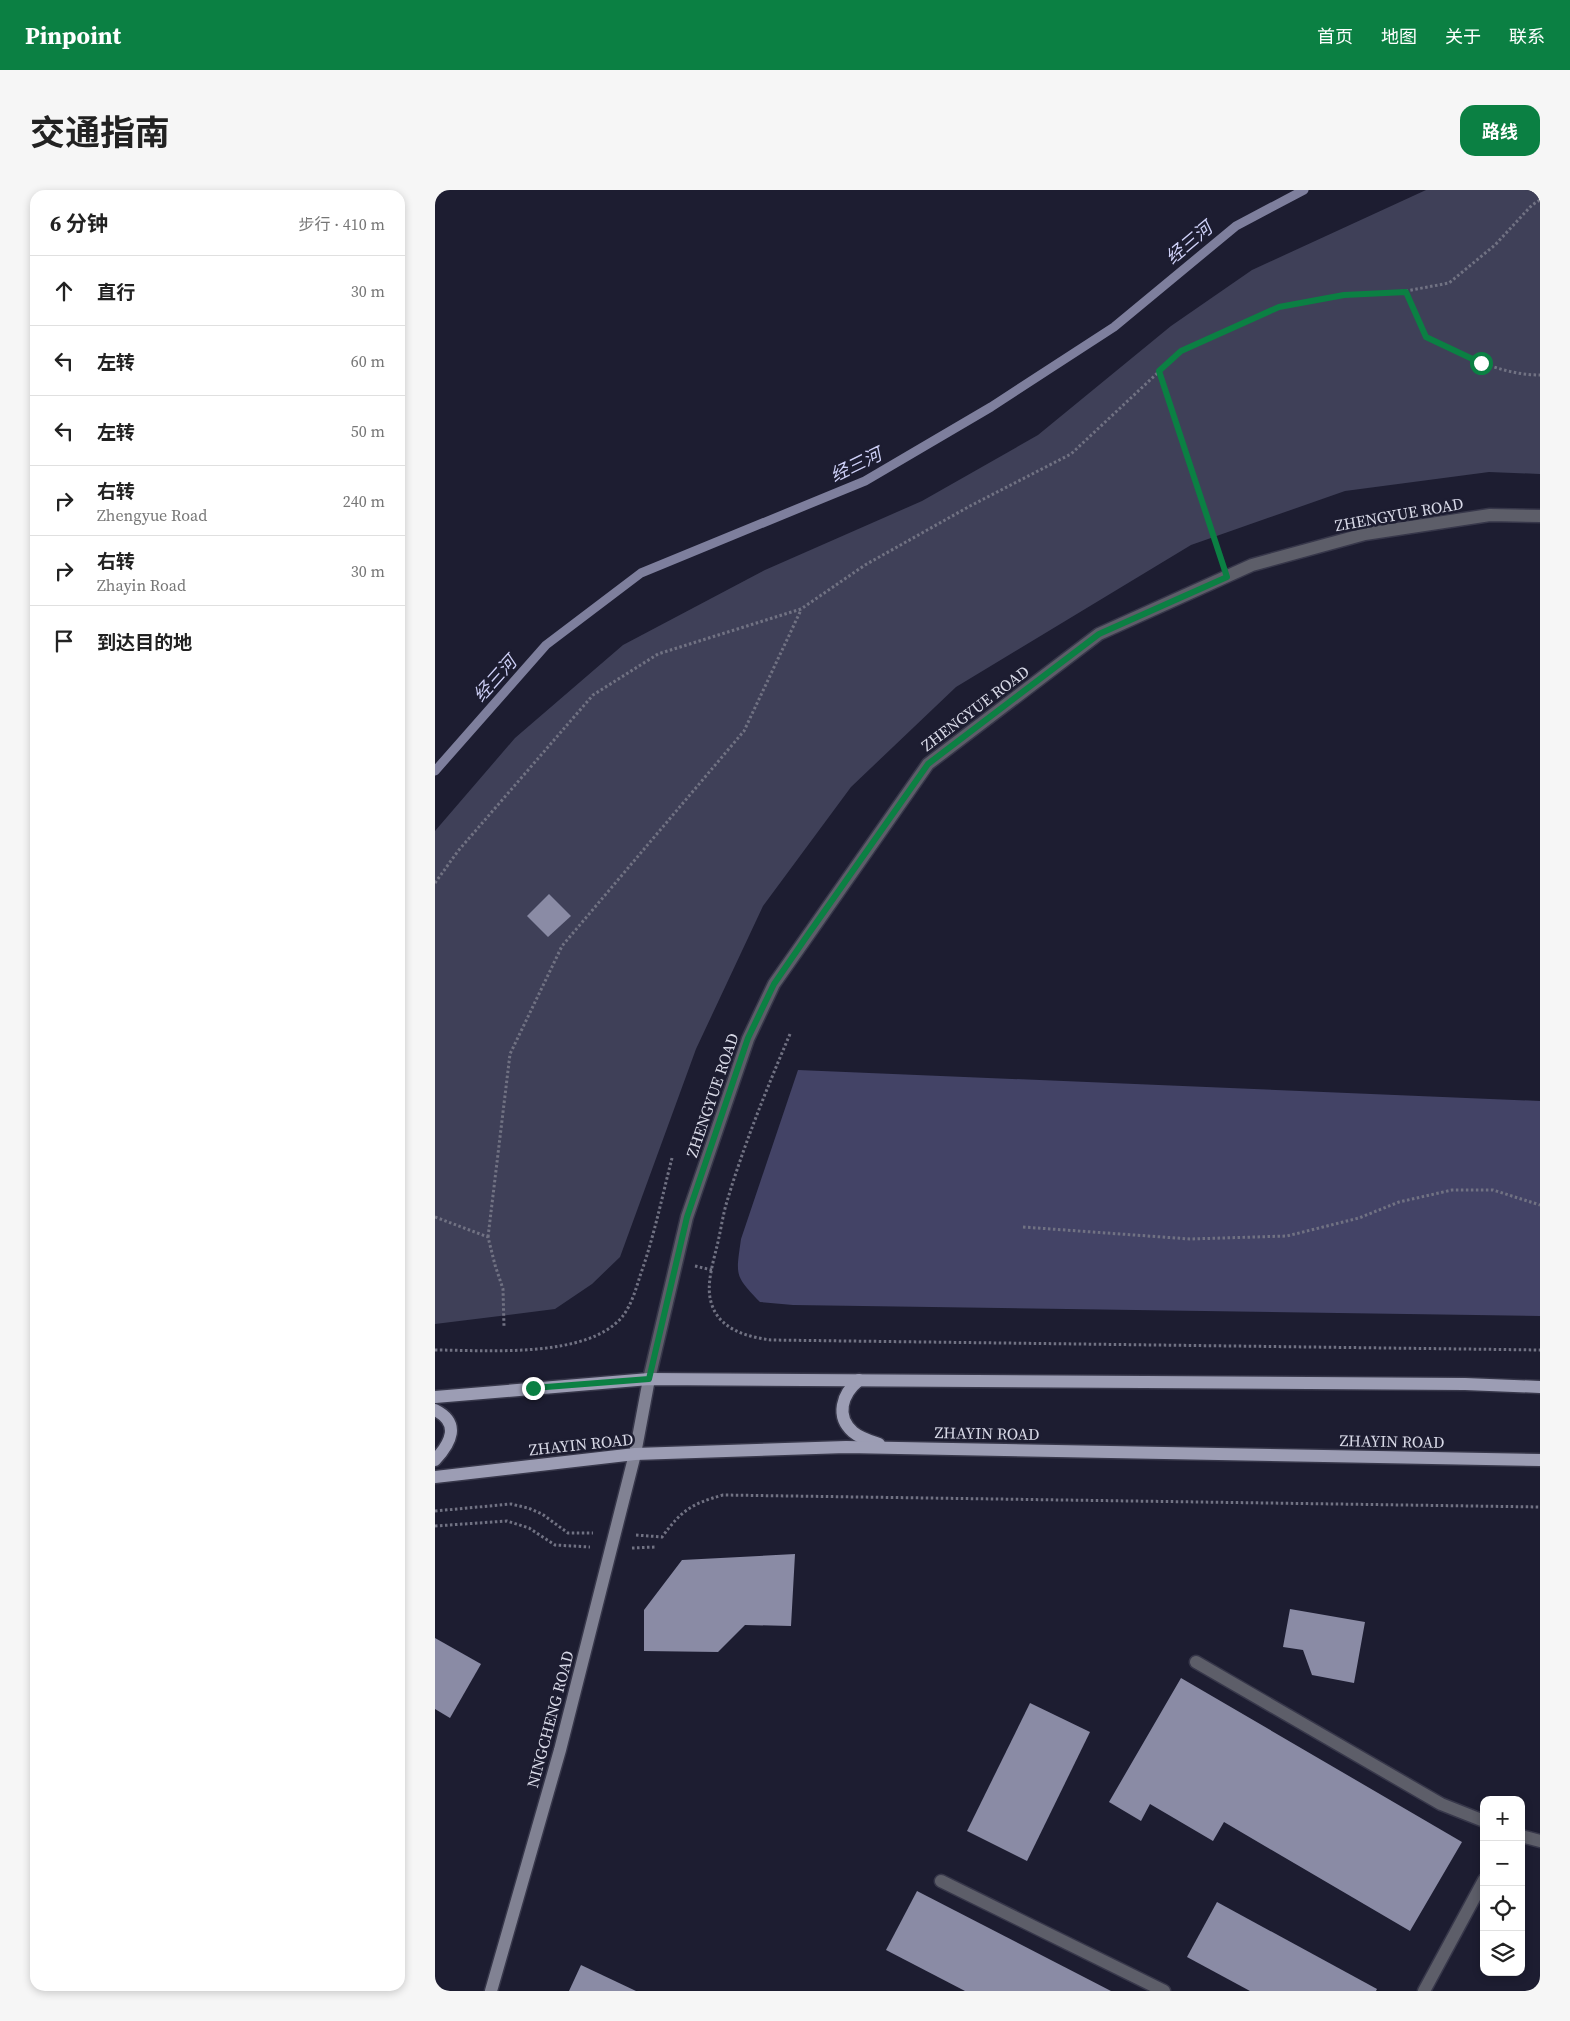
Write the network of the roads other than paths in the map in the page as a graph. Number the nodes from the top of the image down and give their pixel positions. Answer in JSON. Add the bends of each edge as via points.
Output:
{"nodes":[{"id":1,"x":1540,"y":516,"type":"edge"},
{"id":2,"x":649,"y":1379,"type":"junction"},
{"id":3,"x":859,"y":1380,"type":"junction"},
{"id":4,"x":1540,"y":1387,"type":"edge"},
{"id":5,"x":435,"y":1397,"type":"edge"},
{"id":6,"x":435,"y":1410,"type":"edge"},
{"id":7,"x":890,"y":1448,"type":"junction"},
{"id":8,"x":635,"y":1454,"type":"junction"},
{"id":9,"x":435,"y":1460,"type":"edge"},
{"id":10,"x":1540,"y":1460,"type":"edge"},
{"id":11,"x":435,"y":1477,"type":"edge"},
{"id":12,"x":1196,"y":1662,"type":"dead end"},
{"id":13,"x":1480,"y":1819,"type":"edge"},
{"id":14,"x":1525,"y":1837,"type":"edge"},
{"id":15,"x":1540,"y":1841,"type":"edge"},
{"id":16,"x":941,"y":1881,"type":"dead end"},
{"id":17,"x":1481,"y":1886,"type":"edge"},
{"id":18,"x":491,"y":1991,"type":"edge"},
{"id":19,"x":1164,"y":1991,"type":"edge"},
{"id":20,"x":1424,"y":1991,"type":"edge"}],
"edges":[{"from":1,"to":2,"type":"street","name":"ZHENGYUE ROAD","via":[[1490,515],[1365,534],[1252,565],[1099,634],[928,764],[774,984],[748,1038],[687,1217]]},
{"from":2,"to":3,"type":"main road"},
{"from":2,"to":5,"type":"main road"},
{"from":2,"to":8,"type":"street","name":"NINGCHENG ROAD"},
{"from":3,"to":4,"type":"main road"},
{"from":3,"to":7,"type":"main road","via":[[849,1388],[844,1400],[841,1412],[845,1423],[854,1433]]},
{"from":6,"to":9,"type":"main road","via":[[449,1420],[452,1430],[447,1445]]},
{"from":7,"to":8,"type":"main road","name":"ZHAYIN ROAD"},
{"from":7,"to":10,"type":"main road","name":"ZHAYIN ROAD"},
{"from":8,"to":11,"type":"main road","name":"ZHAYIN ROAD"},
{"from":8,"to":18,"type":"street","name":"NINGCHENG ROAD","via":[[559,1750]]},
{"from":12,"to":13,"type":"street","via":[[1441,1804]]},
{"from":14,"to":15,"type":"street"},
{"from":16,"to":19,"type":"street"},
{"from":17,"to":20,"type":"street"}]}
